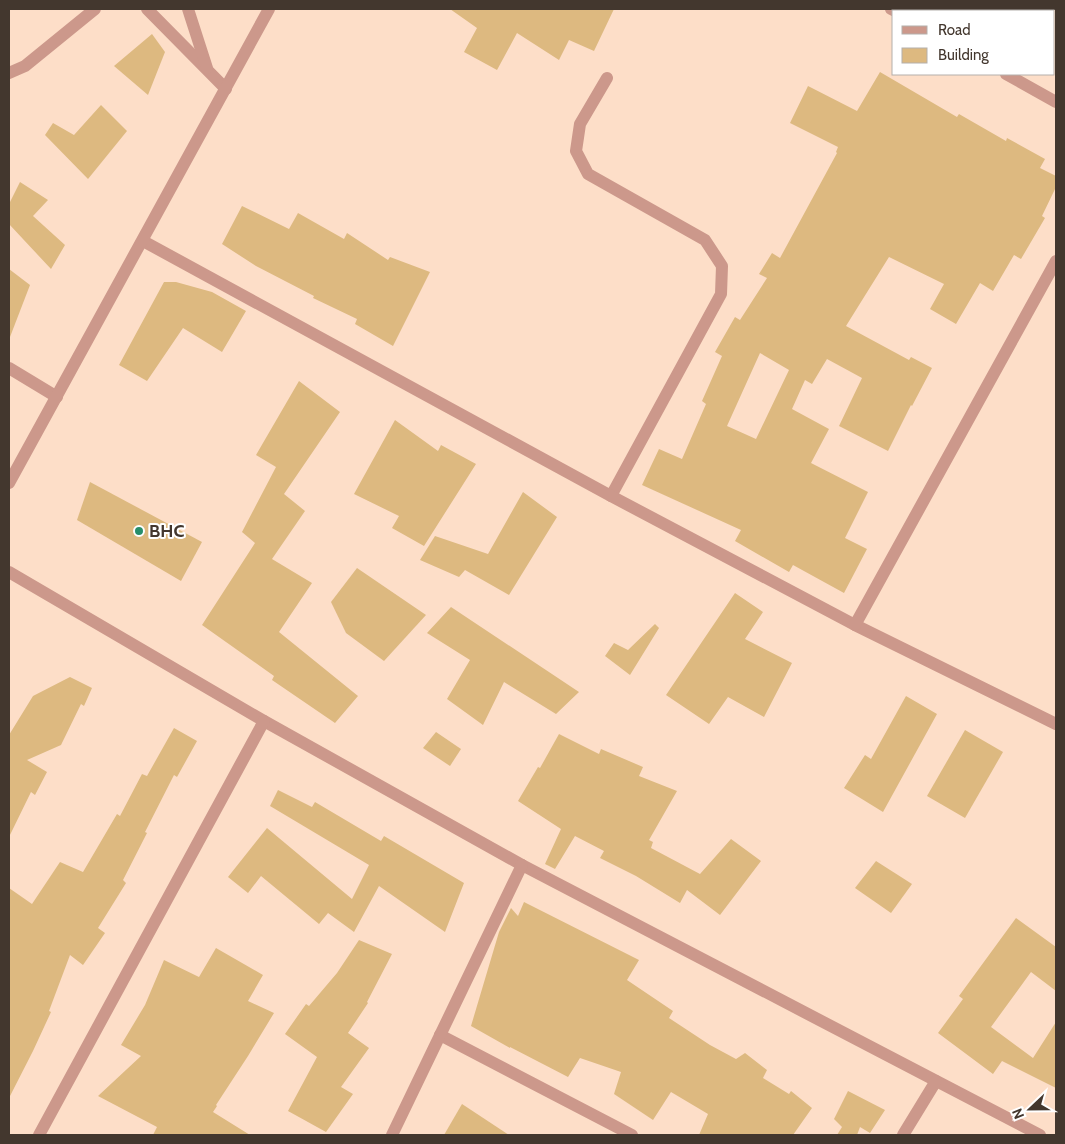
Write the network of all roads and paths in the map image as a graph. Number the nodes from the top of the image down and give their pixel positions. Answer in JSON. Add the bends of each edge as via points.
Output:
{"nodes":[{"id":1,"x":96,"y":9,"type":"edge"},
{"id":2,"x":147,"y":9,"type":"edge"},
{"id":3,"x":188,"y":9,"type":"edge"},
{"id":4,"x":270,"y":9,"type":"edge"},
{"id":5,"x":208,"y":71,"type":"junction"},
{"id":6,"x":9,"y":73,"type":"edge"},
{"id":7,"x":1008,"y":75,"type":"edge"},
{"id":8,"x":607,"y":78,"type":"dead end"},
{"id":9,"x":226,"y":89,"type":"junction"},
{"id":10,"x":1056,"y":102,"type":"edge"},
{"id":11,"x":143,"y":241,"type":"junction"},
{"id":12,"x":1056,"y":261,"type":"edge"},
{"id":13,"x":9,"y":368,"type":"edge"},
{"id":14,"x":57,"y":397,"type":"junction"},
{"id":15,"x":9,"y":483,"type":"edge"},
{"id":16,"x":610,"y":496,"type":"junction"},
{"id":17,"x":9,"y":572,"type":"edge"},
{"id":18,"x":855,"y":625,"type":"junction"},
{"id":19,"x":264,"y":721,"type":"junction"},
{"id":20,"x":1056,"y":724,"type":"edge"},
{"id":21,"x":522,"y":865,"type":"junction"},
{"id":22,"x":440,"y":1035,"type":"junction"},
{"id":23,"x":936,"y":1081,"type":"junction"},
{"id":24,"x":39,"y":1135,"type":"edge"},
{"id":25,"x":392,"y":1135,"type":"edge"},
{"id":26,"x":632,"y":1135,"type":"edge"},
{"id":27,"x":904,"y":1135,"type":"edge"},
{"id":28,"x":1040,"y":1135,"type":"edge"}],
"edges":[{"from":1,"to":6,"type":"street","via":[[25,66]]},
{"from":2,"to":5,"type":"street"},
{"from":3,"to":5,"type":"street"},
{"from":4,"to":9,"type":"street"},
{"from":5,"to":9,"type":"street"},
{"from":7,"to":10,"type":"street"},
{"from":8,"to":16,"type":"street","via":[[580,124],[576,151],[588,174],[705,240],[722,266],[721,294]]},
{"from":9,"to":11,"type":"street"},
{"from":11,"to":14,"type":"street"},
{"from":11,"to":16,"type":"street"},
{"from":12,"to":18,"type":"street"},
{"from":13,"to":14,"type":"street"},
{"from":14,"to":15,"type":"street"},
{"from":16,"to":18,"type":"street"},
{"from":17,"to":19,"type":"street"},
{"from":18,"to":20,"type":"street"},
{"from":19,"to":21,"type":"street"},
{"from":19,"to":24,"type":"street"},
{"from":21,"to":22,"type":"street"},
{"from":21,"to":23,"type":"street"},
{"from":22,"to":25,"type":"street"},
{"from":22,"to":26,"type":"street"},
{"from":23,"to":27,"type":"street"},
{"from":23,"to":28,"type":"street"}]}
